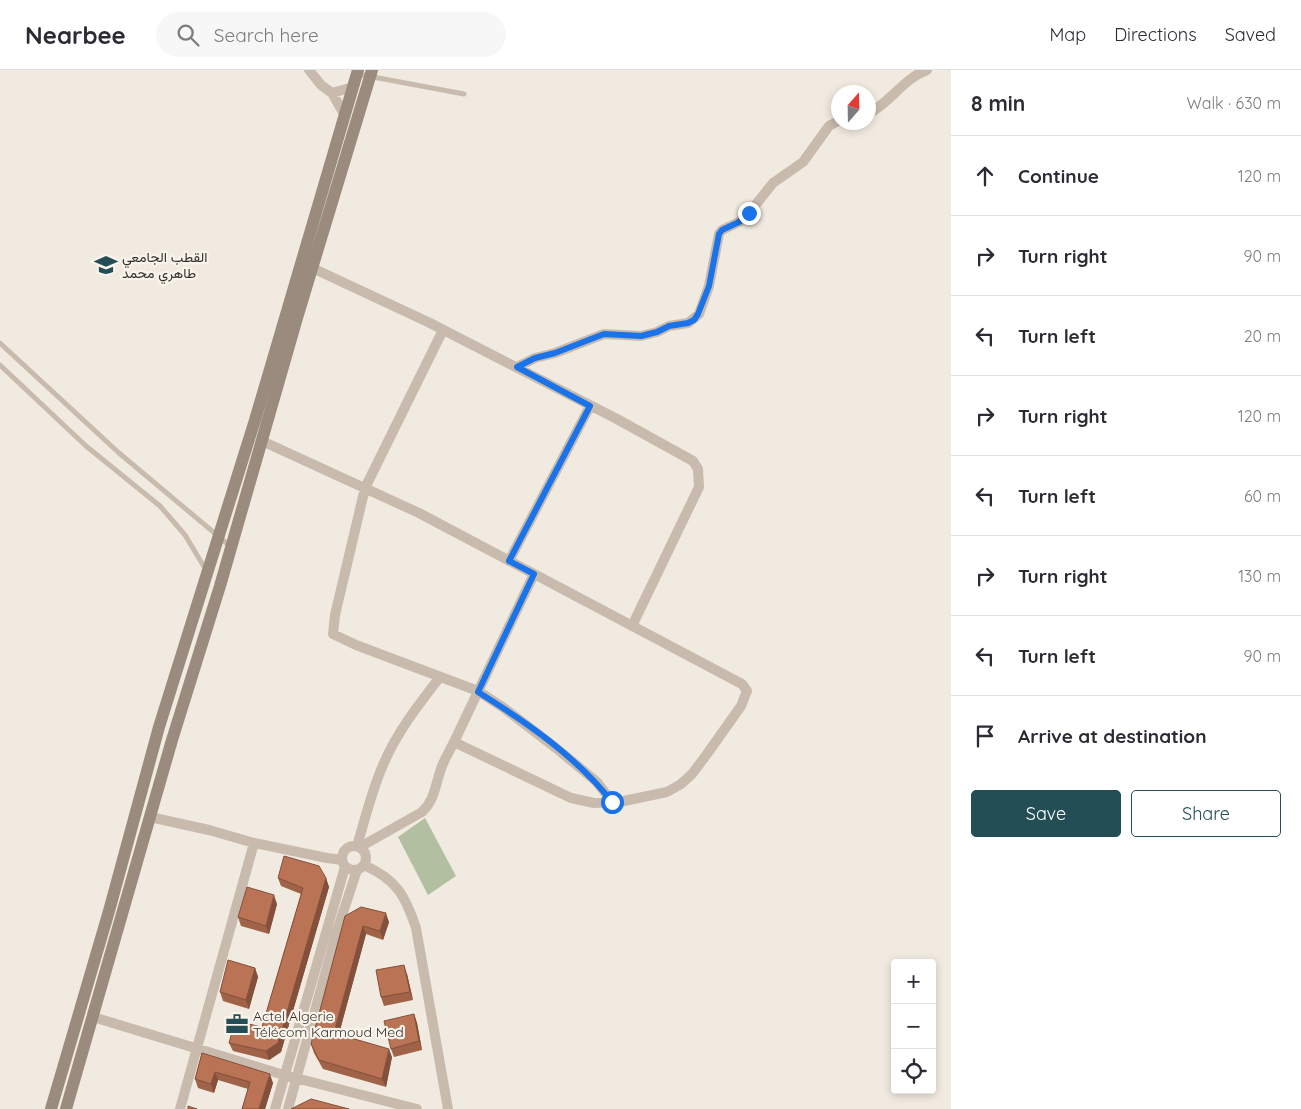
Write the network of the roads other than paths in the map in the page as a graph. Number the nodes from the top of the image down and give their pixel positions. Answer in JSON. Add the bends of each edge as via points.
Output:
{"nodes":[{"id":1,"x":309,"y":70,"type":"edge"},
{"id":2,"x":927,"y":70,"type":"edge"},
{"id":3,"x":357,"y":72,"type":"edge"},
{"id":4,"x":371,"y":74,"type":"edge"},
{"id":5,"x":353,"y":87,"type":"junction"},
{"id":6,"x":332,"y":93,"type":"junction"},
{"id":7,"x":464,"y":94,"type":"dead end"},
{"id":8,"x":876,"y":110,"type":"edge"},
{"id":9,"x":344,"y":114,"type":"junction"},
{"id":10,"x":831,"y":125,"type":"edge"},
{"id":11,"x":301,"y":262,"type":"junction"},
{"id":12,"x":313,"y":268,"type":"junction"},
{"id":13,"x":443,"y":330,"type":"junction"},
{"id":14,"x":0,"y":343,"type":"edge"},
{"id":15,"x":0,"y":365,"type":"edge"},
{"id":16,"x":517,"y":367,"type":"junction"},
{"id":17,"x":590,"y":406,"type":"junction"},
{"id":18,"x":262,"y":442,"type":"junction"},
{"id":19,"x":365,"y":488,"type":"junction"},
{"id":20,"x":218,"y":537,"type":"junction"},
{"id":21,"x":230,"y":546,"type":"junction"},
{"id":22,"x":509,"y":561,"type":"junction"},
{"id":23,"x":207,"y":573,"type":"junction"},
{"id":24,"x":534,"y":574,"type":"junction"},
{"id":25,"x":632,"y":626,"type":"junction"},
{"id":26,"x":440,"y":677,"type":"junction"},
{"id":27,"x":478,"y":692,"type":"junction"},
{"id":28,"x":454,"y":742,"type":"junction"},
{"id":29,"x":612,"y":802,"type":"junction"},
{"id":30,"x":150,"y":817,"type":"junction"},
{"id":31,"x":254,"y":843,"type":"junction"},
{"id":32,"x":358,"y":847,"type":"junction"},
{"id":33,"x":344,"y":863,"type":"junction"},
{"id":34,"x":361,"y":868,"type":"junction"},
{"id":35,"x":109,"y":911,"type":"junction"},
{"id":36,"x":123,"y":914,"type":"junction"},
{"id":37,"x":93,"y":1017,"type":"junction"},
{"id":38,"x":197,"y":1049,"type":"junction"},
{"id":39,"x":284,"y":1075,"type":"junction"},
{"id":40,"x":297,"y":1078,"type":"junction"},
{"id":41,"x":51,"y":1109,"type":"edge"},
{"id":42,"x":66,"y":1109,"type":"edge"},
{"id":43,"x":180,"y":1109,"type":"edge"},
{"id":44,"x":275,"y":1109,"type":"edge"},
{"id":45,"x":288,"y":1109,"type":"edge"},
{"id":46,"x":418,"y":1109,"type":"edge"},
{"id":47,"x":448,"y":1109,"type":"edge"}],
"edges":[{"from":1,"to":6,"type":"street"},
{"from":2,"to":8,"type":"street","via":[[912,78]]},
{"from":3,"to":4,"type":"lane"},
{"from":3,"to":5,"type":"main road"},
{"from":4,"to":7,"type":"lane"},
{"from":4,"to":12,"type":"main road"},
{"from":5,"to":6,"type":"street"},
{"from":5,"to":9,"type":"main road"},
{"from":6,"to":9,"type":"street"},
{"from":9,"to":11,"type":"main road"},
{"from":10,"to":16,"type":"street","via":[[803,162],[773,182],[749,213],[719,234],[709,286],[694,320],[641,336],[604,334]]},
{"from":11,"to":12,"type":"street"},
{"from":11,"to":20,"type":"main road"},
{"from":12,"to":13,"type":"street"},
{"from":12,"to":18,"type":"main road"},
{"from":13,"to":16,"type":"street"},
{"from":13,"to":19,"type":"street"},
{"from":14,"to":20,"type":"lane","via":[[111,447]]},
{"from":15,"to":23,"type":"lane","via":[[86,446],[160,506],[185,535]]},
{"from":16,"to":17,"type":"street"},
{"from":17,"to":22,"type":"street"},
{"from":17,"to":25,"type":"street","via":[[686,456],[698,469],[699,487]]},
{"from":18,"to":19,"type":"street"},
{"from":18,"to":21,"type":"main road"},
{"from":19,"to":22,"type":"street"},
{"from":19,"to":26,"type":"street","via":[[333,634]]},
{"from":20,"to":21,"type":"lane"},
{"from":20,"to":23,"type":"main road"},
{"from":21,"to":30,"type":"main road"},
{"from":22,"to":24,"type":"street"},
{"from":23,"to":35,"type":"main road"},
{"from":24,"to":25,"type":"street"},
{"from":24,"to":27,"type":"street"},
{"from":25,"to":29,"type":"street","via":[[742,684],[747,691],[741,706],[707,754],[681,784],[668,792]]},
{"from":26,"to":27,"type":"street"},
{"from":26,"to":32,"type":"street","via":[[404,726],[384,763]]},
{"from":27,"to":28,"type":"street"},
{"from":27,"to":29,"type":"street","via":[[556,748],[596,782]]},
{"from":28,"to":29,"type":"street","via":[[571,798],[594,803]]},
{"from":28,"to":32,"type":"street","via":[[428,806]]},
{"from":30,"to":31,"type":"street"},
{"from":30,"to":36,"type":"main road"},
{"from":31,"to":33,"type":"street"},
{"from":31,"to":38,"type":"street"},
{"from":32,"to":33,"type":"street","via":[[346,849],[342,856]]},
{"from":32,"to":34,"type":"street","via":[[366,853]]},
{"from":33,"to":34,"type":"street","via":[[353,870]]},
{"from":33,"to":39,"type":"street"},
{"from":34,"to":40,"type":"street","via":[[336,934]]},
{"from":34,"to":47,"type":"street","via":[[378,872],[393,882],[402,892],[416,928]]},
{"from":35,"to":36,"type":"main road"},
{"from":35,"to":41,"type":"main road"},
{"from":36,"to":37,"type":"main road"},
{"from":37,"to":38,"type":"street"},
{"from":37,"to":42,"type":"main road"},
{"from":38,"to":39,"type":"street"},
{"from":38,"to":43,"type":"street"},
{"from":39,"to":40,"type":"street"},
{"from":39,"to":44,"type":"street"},
{"from":40,"to":45,"type":"street"},
{"from":40,"to":46,"type":"street"}]}
